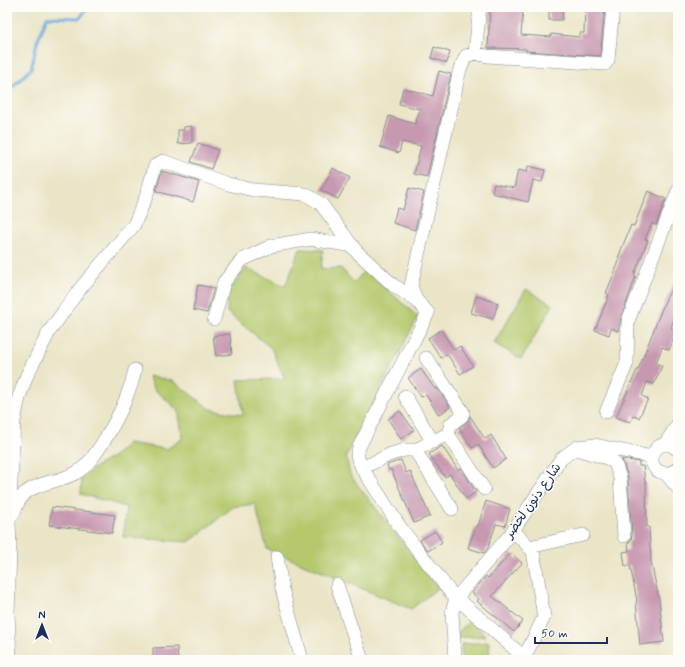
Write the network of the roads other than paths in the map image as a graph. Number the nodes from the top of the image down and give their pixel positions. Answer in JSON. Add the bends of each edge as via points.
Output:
{"nodes":[{"id":1,"x":480,"y":7,"type":"edge"},
{"id":2,"x":613,"y":7,"type":"edge"},
{"id":3,"x":475,"y":53,"type":"junction"},
{"id":4,"x":678,"y":191,"type":"edge"},
{"id":5,"x":353,"y":246,"type":"junction"},
{"id":6,"x":416,"y":300,"type":"junction"},
{"id":7,"x":214,"y":319,"type":"dead end"},
{"id":8,"x":426,"y":358,"type":"dead end"},
{"id":9,"x":135,"y":370,"type":"dead end"},
{"id":10,"x":405,"y":396,"type":"dead end"},
{"id":11,"x":606,"y":412,"type":"dead end"},
{"id":12,"x":678,"y":424,"type":"edge"},
{"id":13,"x":448,"y":434,"type":"junction"},
{"id":14,"x":433,"y":442,"type":"junction"},
{"id":15,"x":665,"y":444,"type":"junction"},
{"id":16,"x":574,"y":449,"type":"junction"},
{"id":17,"x":415,"y":450,"type":"junction"},
{"id":18,"x":678,"y":450,"type":"edge"},
{"id":19,"x":652,"y":457,"type":"junction"},
{"id":20,"x":362,"y":468,"type":"junction"},
{"id":21,"x":672,"y":471,"type":"edge"},
{"id":22,"x":678,"y":488,"type":"edge"},
{"id":23,"x":484,"y":489,"type":"dead end"},
{"id":24,"x":452,"y":509,"type":"dead end"},
{"id":25,"x":9,"y":523,"type":"junction"},
{"id":26,"x":513,"y":530,"type":"junction"},
{"id":27,"x":583,"y":535,"type":"dead end"},
{"id":28,"x":624,"y":536,"type":"dead end"},
{"id":29,"x":529,"y":547,"type":"junction"},
{"id":30,"x":277,"y":557,"type":"dead end"},
{"id":31,"x":337,"y":585,"type":"dead end"},
{"id":32,"x":456,"y":598,"type":"junction"},
{"id":33,"x":525,"y":659,"type":"edge"},
{"id":34,"x":10,"y":660,"type":"edge"},
{"id":35,"x":302,"y":660,"type":"edge"},
{"id":36,"x":362,"y":660,"type":"edge"},
{"id":37,"x":455,"y":660,"type":"edge"}],
"edges":[{"from":1,"to":3,"type":"street"},
{"from":2,"to":3,"type":"street","via":[[608,60],[605,64]]},
{"from":3,"to":6,"type":"street","via":[[466,56],[460,69],[411,286]]},
{"from":4,"to":11,"type":"street","via":[[628,321],[627,364]]},
{"from":5,"to":6,"type":"street","via":[[393,285]]},
{"from":5,"to":7,"type":"street","via":[[311,239],[271,246],[242,260],[224,282]]},
{"from":5,"to":25,"type":"street","via":[[321,204],[306,194],[253,190],[163,161],[155,166],[146,197],[134,224],[79,290],[54,326],[18,397],[14,421]]},
{"from":6,"to":20,"type":"street","via":[[428,313],[359,447],[357,456]]},
{"from":8,"to":13,"type":"street","via":[[463,412],[462,416],[451,424]]},
{"from":9,"to":25,"type":"street","via":[[130,390],[120,411],[93,457],[69,477],[32,488],[24,493]]},
{"from":10,"to":14,"type":"street"},
{"from":12,"to":15,"type":"street"},
{"from":13,"to":14,"type":"street"},
{"from":13,"to":23,"type":"street"},
{"from":14,"to":17,"type":"street"},
{"from":15,"to":18,"type":"street"},
{"from":15,"to":19,"type":"street","via":[[656,448]]},
{"from":16,"to":19,"type":"street","name":"شارع دنون لخضر","via":[[595,445]]},
{"from":16,"to":26,"type":"street","name":"شارع دنون لخضر","via":[[561,458]]},
{"from":16,"to":28,"type":"street","via":[[607,458],[615,464],[620,478]]},
{"from":17,"to":20,"type":"street","via":[[391,454]]},
{"from":17,"to":24,"type":"street"},
{"from":19,"to":21,"type":"street","via":[[657,471]]},
{"from":20,"to":32,"type":"street","via":[[400,527]]},
{"from":21,"to":22,"type":"street"},
{"from":25,"to":34,"type":"street"},
{"from":26,"to":29,"type":"street"},
{"from":26,"to":32,"type":"street","name":"شارع دنون لخضر"},
{"from":27,"to":29,"type":"street"},
{"from":29,"to":33,"type":"street","via":[[533,551],[544,618]]},
{"from":30,"to":35,"type":"street","via":[[282,589]]},
{"from":31,"to":36,"type":"street"},
{"from":32,"to":33,"type":"street"},
{"from":32,"to":37,"type":"street","via":[[452,612]]}]}
